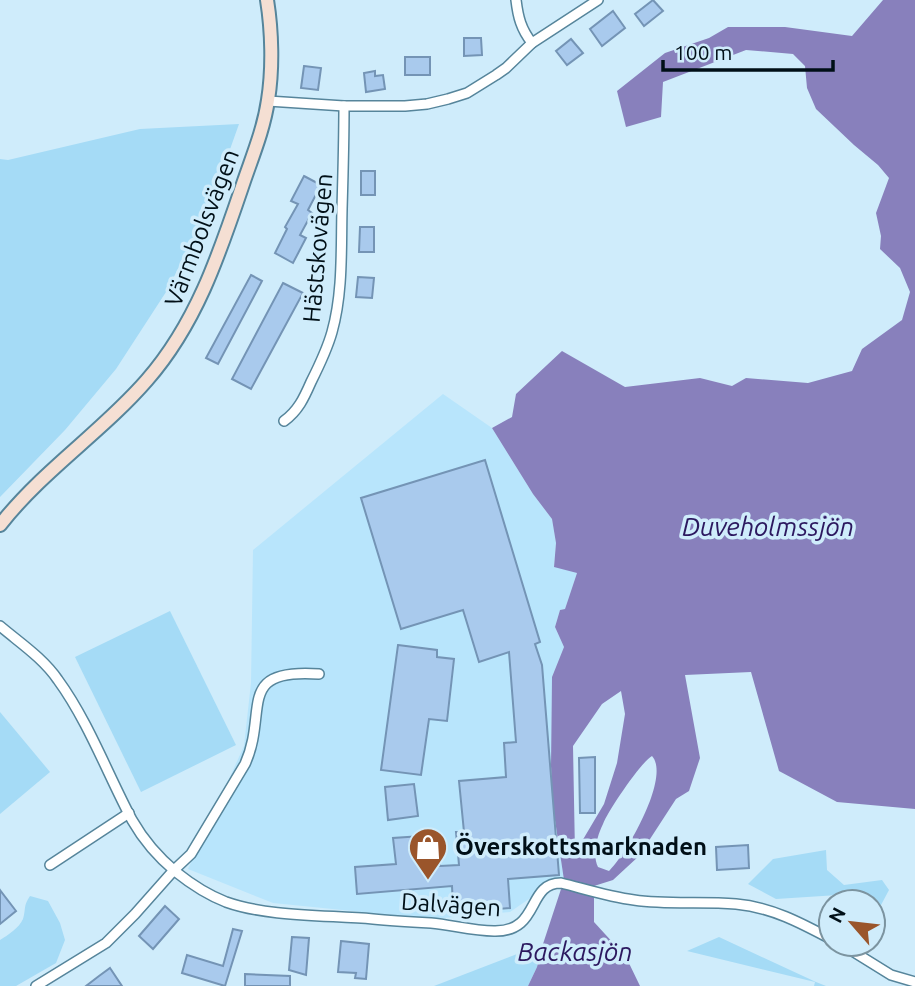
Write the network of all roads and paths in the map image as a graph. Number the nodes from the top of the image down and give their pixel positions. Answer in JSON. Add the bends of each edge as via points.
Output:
{"nodes":[{"id":1,"x":267,"y":0,"type":"edge"},
{"id":2,"x":516,"y":0,"type":"edge"},
{"id":3,"x":598,"y":0,"type":"edge"},
{"id":4,"x":531,"y":43,"type":"junction"},
{"id":5,"x":268,"y":101,"type":"junction"},
{"id":6,"x":344,"y":106,"type":"junction"},
{"id":7,"x":284,"y":421,"type":"dead end"},
{"id":8,"x":0,"y":525,"type":"edge"},
{"id":9,"x":0,"y":626,"type":"edge"},
{"id":10,"x":319,"y":674,"type":"dead end"},
{"id":11,"x":129,"y":813,"type":"junction"},
{"id":12,"x":50,"y":865,"type":"dead end"},
{"id":13,"x":174,"y":870,"type":"junction"},
{"id":14,"x":817,"y":932,"type":"edge"},
{"id":15,"x":862,"y":958,"type":"edge"},
{"id":16,"x":915,"y":982,"type":"edge"},
{"id":17,"x":48,"y":983,"type":"edge"},
{"id":18,"x":36,"y":986,"type":"edge"}],
"edges":[{"from":1,"to":5,"type":"street","name":"Värmbolsvägen"},
{"from":2,"to":4,"type":"street","via":[[518,18]]},
{"from":3,"to":4,"type":"street"},
{"from":4,"to":6,"type":"street","via":[[506,68],[467,93],[428,104]]},
{"from":5,"to":6,"type":"street"},
{"from":5,"to":8,"type":"street","name":"Värmbolsvägen","via":[[226,232],[185,330],[147,380]]},
{"from":6,"to":7,"type":"street","name":"Hästskovägen","via":[[337,307],[317,370],[300,405]]},
{"from":9,"to":11,"type":"street","name":"Dalvägen","via":[[58,679]]},
{"from":10,"to":13,"type":"street","via":[[283,675],[265,684],[245,764],[197,846]]},
{"from":11,"to":12,"type":"street"},
{"from":11,"to":13,"type":"street","name":"Dalvägen","via":[[143,838]]},
{"from":13,"to":14,"type":"street","name":"Dalvägen","via":[[205,892],[258,910],[495,932],[517,926],[544,888],[561,883],[635,900],[754,906]]},
{"from":13,"to":17,"type":"street","via":[[106,943]]},
{"from":15,"to":16,"type":"street","via":[[891,975]]},
{"from":17,"to":18,"type":"street"}]}
